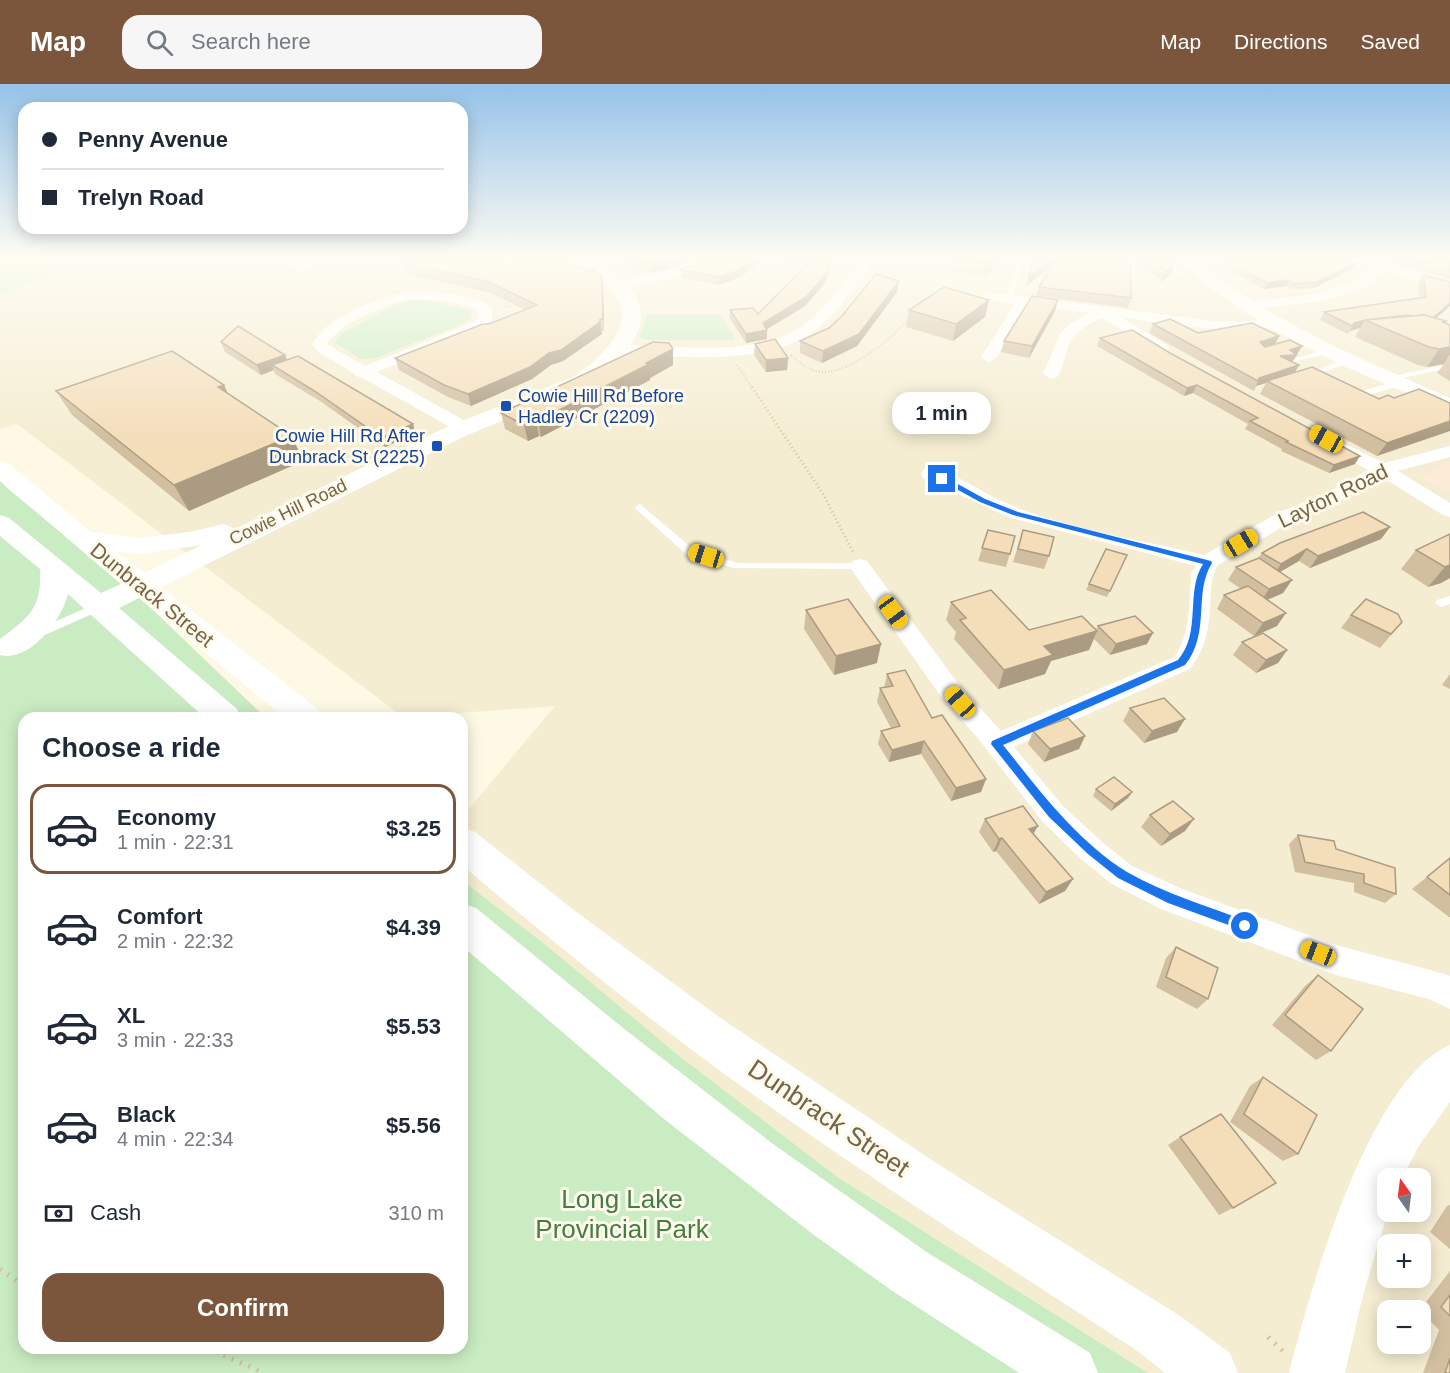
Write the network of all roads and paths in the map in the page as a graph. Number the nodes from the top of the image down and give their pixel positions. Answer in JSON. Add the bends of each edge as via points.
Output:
{"nodes":[{"id":1,"x":350,"y":319,"type":"edge"},
{"id":2,"x":485,"y":319,"type":"edge"},
{"id":3,"x":632,"y":319,"type":"edge"},
{"id":4,"x":817,"y":319,"type":"edge"},
{"id":5,"x":908,"y":319,"type":"edge"},
{"id":6,"x":1006,"y":319,"type":"edge"},
{"id":7,"x":1088,"y":319,"type":"edge"},
{"id":8,"x":1114,"y":319,"type":"edge"},
{"id":9,"x":1166,"y":319,"type":"edge"},
{"id":10,"x":1270,"y":319,"type":"edge"},
{"id":11,"x":1275,"y":322,"type":"junction"},
{"id":12,"x":784,"y":348,"type":"edge"},
{"id":13,"x":620,"y":349,"type":"junction"},
{"id":14,"x":1328,"y":351,"type":"junction"},
{"id":15,"x":1173,"y":356,"type":"edge"},
{"id":16,"x":989,"y":357,"type":"dead end"},
{"id":17,"x":1293,"y":360,"type":"edge"},
{"id":18,"x":1350,"y":361,"type":"junction"},
{"id":19,"x":735,"y":362,"type":"dead end"},
{"id":20,"x":1450,"y":366,"type":"edge"},
{"id":21,"x":1315,"y":372,"type":"junction"},
{"id":22,"x":362,"y":373,"type":"junction"},
{"id":23,"x":1051,"y":374,"type":"dead end"},
{"id":24,"x":1325,"y":377,"type":"edge"},
{"id":25,"x":1293,"y":379,"type":"edge"},
{"id":26,"x":1394,"y":380,"type":"junction"},
{"id":27,"x":1343,"y":386,"type":"edge"},
{"id":28,"x":1450,"y":406,"type":"edge"},
{"id":29,"x":465,"y":428,"type":"junction"},
{"id":30,"x":1311,"y":431,"type":"edge"},
{"id":31,"x":1450,"y":451,"type":"edge"},
{"id":32,"x":0,"y":468,"type":"edge"},
{"id":33,"x":1381,"y":470,"type":"junction"},
{"id":34,"x":930,"y":474,"type":"dead end"},
{"id":35,"x":307,"y":502,"type":"junction"},
{"id":36,"x":640,"y":507,"type":"dead end"},
{"id":37,"x":1450,"y":511,"type":"edge"},
{"id":38,"x":0,"y":524,"type":"edge"},
{"id":39,"x":83,"y":539,"type":"junction"},
{"id":40,"x":1208,"y":563,"type":"junction"},
{"id":41,"x":53,"y":566,"type":"junction"},
{"id":42,"x":860,"y":566,"type":"junction"},
{"id":43,"x":142,"y":586,"type":"junction"},
{"id":44,"x":97,"y":607,"type":"junction"},
{"id":45,"x":5,"y":649,"type":"edge"},
{"id":46,"x":218,"y":712,"type":"edge"},
{"id":47,"x":299,"y":712,"type":"edge"},
{"id":48,"x":996,"y":744,"type":"junction"},
{"id":49,"x":468,"y":848,"type":"edge"},
{"id":50,"x":468,"y":926,"type":"edge"},
{"id":51,"x":1450,"y":993,"type":"edge"},
{"id":52,"x":1450,"y":1068,"type":"edge"},
{"id":53,"x":0,"y":1269,"type":"edge"},
{"id":54,"x":18,"y":1282,"type":"edge"},
{"id":55,"x":221,"y":1354,"type":"edge"},
{"id":56,"x":264,"y":1373,"type":"edge"},
{"id":57,"x":1070,"y":1373,"type":"edge"},
{"id":58,"x":1210,"y":1373,"type":"edge"},
{"id":59,"x":1317,"y":1373,"type":"edge"}],
"edges":[{"from":1,"to":22,"type":"street","via":[[326,334],[319,344]]},
{"from":2,"to":22,"type":"street"},
{"from":3,"to":13,"type":"main road","name":"Cowie Hill Road"},
{"from":4,"to":13,"type":"street","via":[[783,342],[743,350]]},
{"from":5,"to":12,"type":"path","via":[[901,329],[836,371],[816,372],[801,366]]},
{"from":6,"to":16,"type":"street"},
{"from":7,"to":23,"type":"street","via":[[1068,332]]},
{"from":8,"to":15,"type":"street"},
{"from":9,"to":11,"type":"street","via":[[1219,325]]},
{"from":10,"to":11,"type":"main road"},
{"from":11,"to":14,"type":"main road","via":[[1300,341]]},
{"from":13,"to":29,"type":"main road","name":"Cowie Hill Road","via":[[580,381]]},
{"from":14,"to":17,"type":"lane"},
{"from":14,"to":18,"type":"main road"},
{"from":18,"to":21,"type":"lane"},
{"from":18,"to":26,"type":"main road"},
{"from":19,"to":42,"type":"path","via":[[823,494]]},
{"from":20,"to":26,"type":"lane"},
{"from":21,"to":24,"type":"lane"},
{"from":21,"to":25,"type":"lane"},
{"from":22,"to":29,"type":"street"},
{"from":26,"to":27,"type":"lane","via":[[1362,394]]},
{"from":26,"to":28,"type":"main road"},
{"from":29,"to":35,"type":"main road","name":"Cowie Hill Road"},
{"from":30,"to":33,"type":"street"},
{"from":31,"to":33,"type":"street","name":"Layton Road"},
{"from":32,"to":39,"type":"main road","name":"Dunbrack Street"},
{"from":33,"to":37,"type":"street"},
{"from":33,"to":40,"type":"street","name":"Layton Road","via":[[1333,497],[1287,516]]},
{"from":34,"to":40,"type":"street","via":[[1016,513]]},
{"from":35,"to":39,"type":"main road","via":[[224,532],[160,545],[120,545]]},
{"from":35,"to":43,"type":"main road","name":"Cowie Hill Road"},
{"from":36,"to":42,"type":"lane","via":[[690,552],[738,566]]},
{"from":38,"to":41,"type":"main road","name":"Dunbrack Street"},
{"from":39,"to":43,"type":"main road","name":"Dunbrack Street"},
{"from":40,"to":48,"type":"street","via":[[1202,573],[1198,622],[1189,654],[1182,663]]},
{"from":41,"to":44,"type":"main road","name":"Dunbrack Street"},
{"from":41,"to":45,"type":"main road","via":[[56,589],[51,606],[36,628]]},
{"from":42,"to":48,"type":"street","via":[[951,692]]},
{"from":43,"to":44,"type":"main road","name":"Cowie Hill Road"},
{"from":43,"to":47,"type":"main road","name":"Dunbrack Street"},
{"from":44,"to":45,"type":"lane"},
{"from":44,"to":46,"type":"main road","name":"Dunbrack Street"},
{"from":48,"to":51,"type":"street","via":[[1066,827],[1136,883],[1336,960],[1434,985]]},
{"from":49,"to":58,"type":"main road","name":"Dunbrack Street","via":[[704,1032],[936,1192],[1158,1333]]},
{"from":50,"to":57,"type":"main road","via":[[582,1024],[744,1152],[911,1271]]},
{"from":52,"to":59,"type":"main road","via":[[1415,1109],[1367,1203],[1347,1256]]},
{"from":53,"to":54,"type":"path"},
{"from":55,"to":56,"type":"path"}]}
